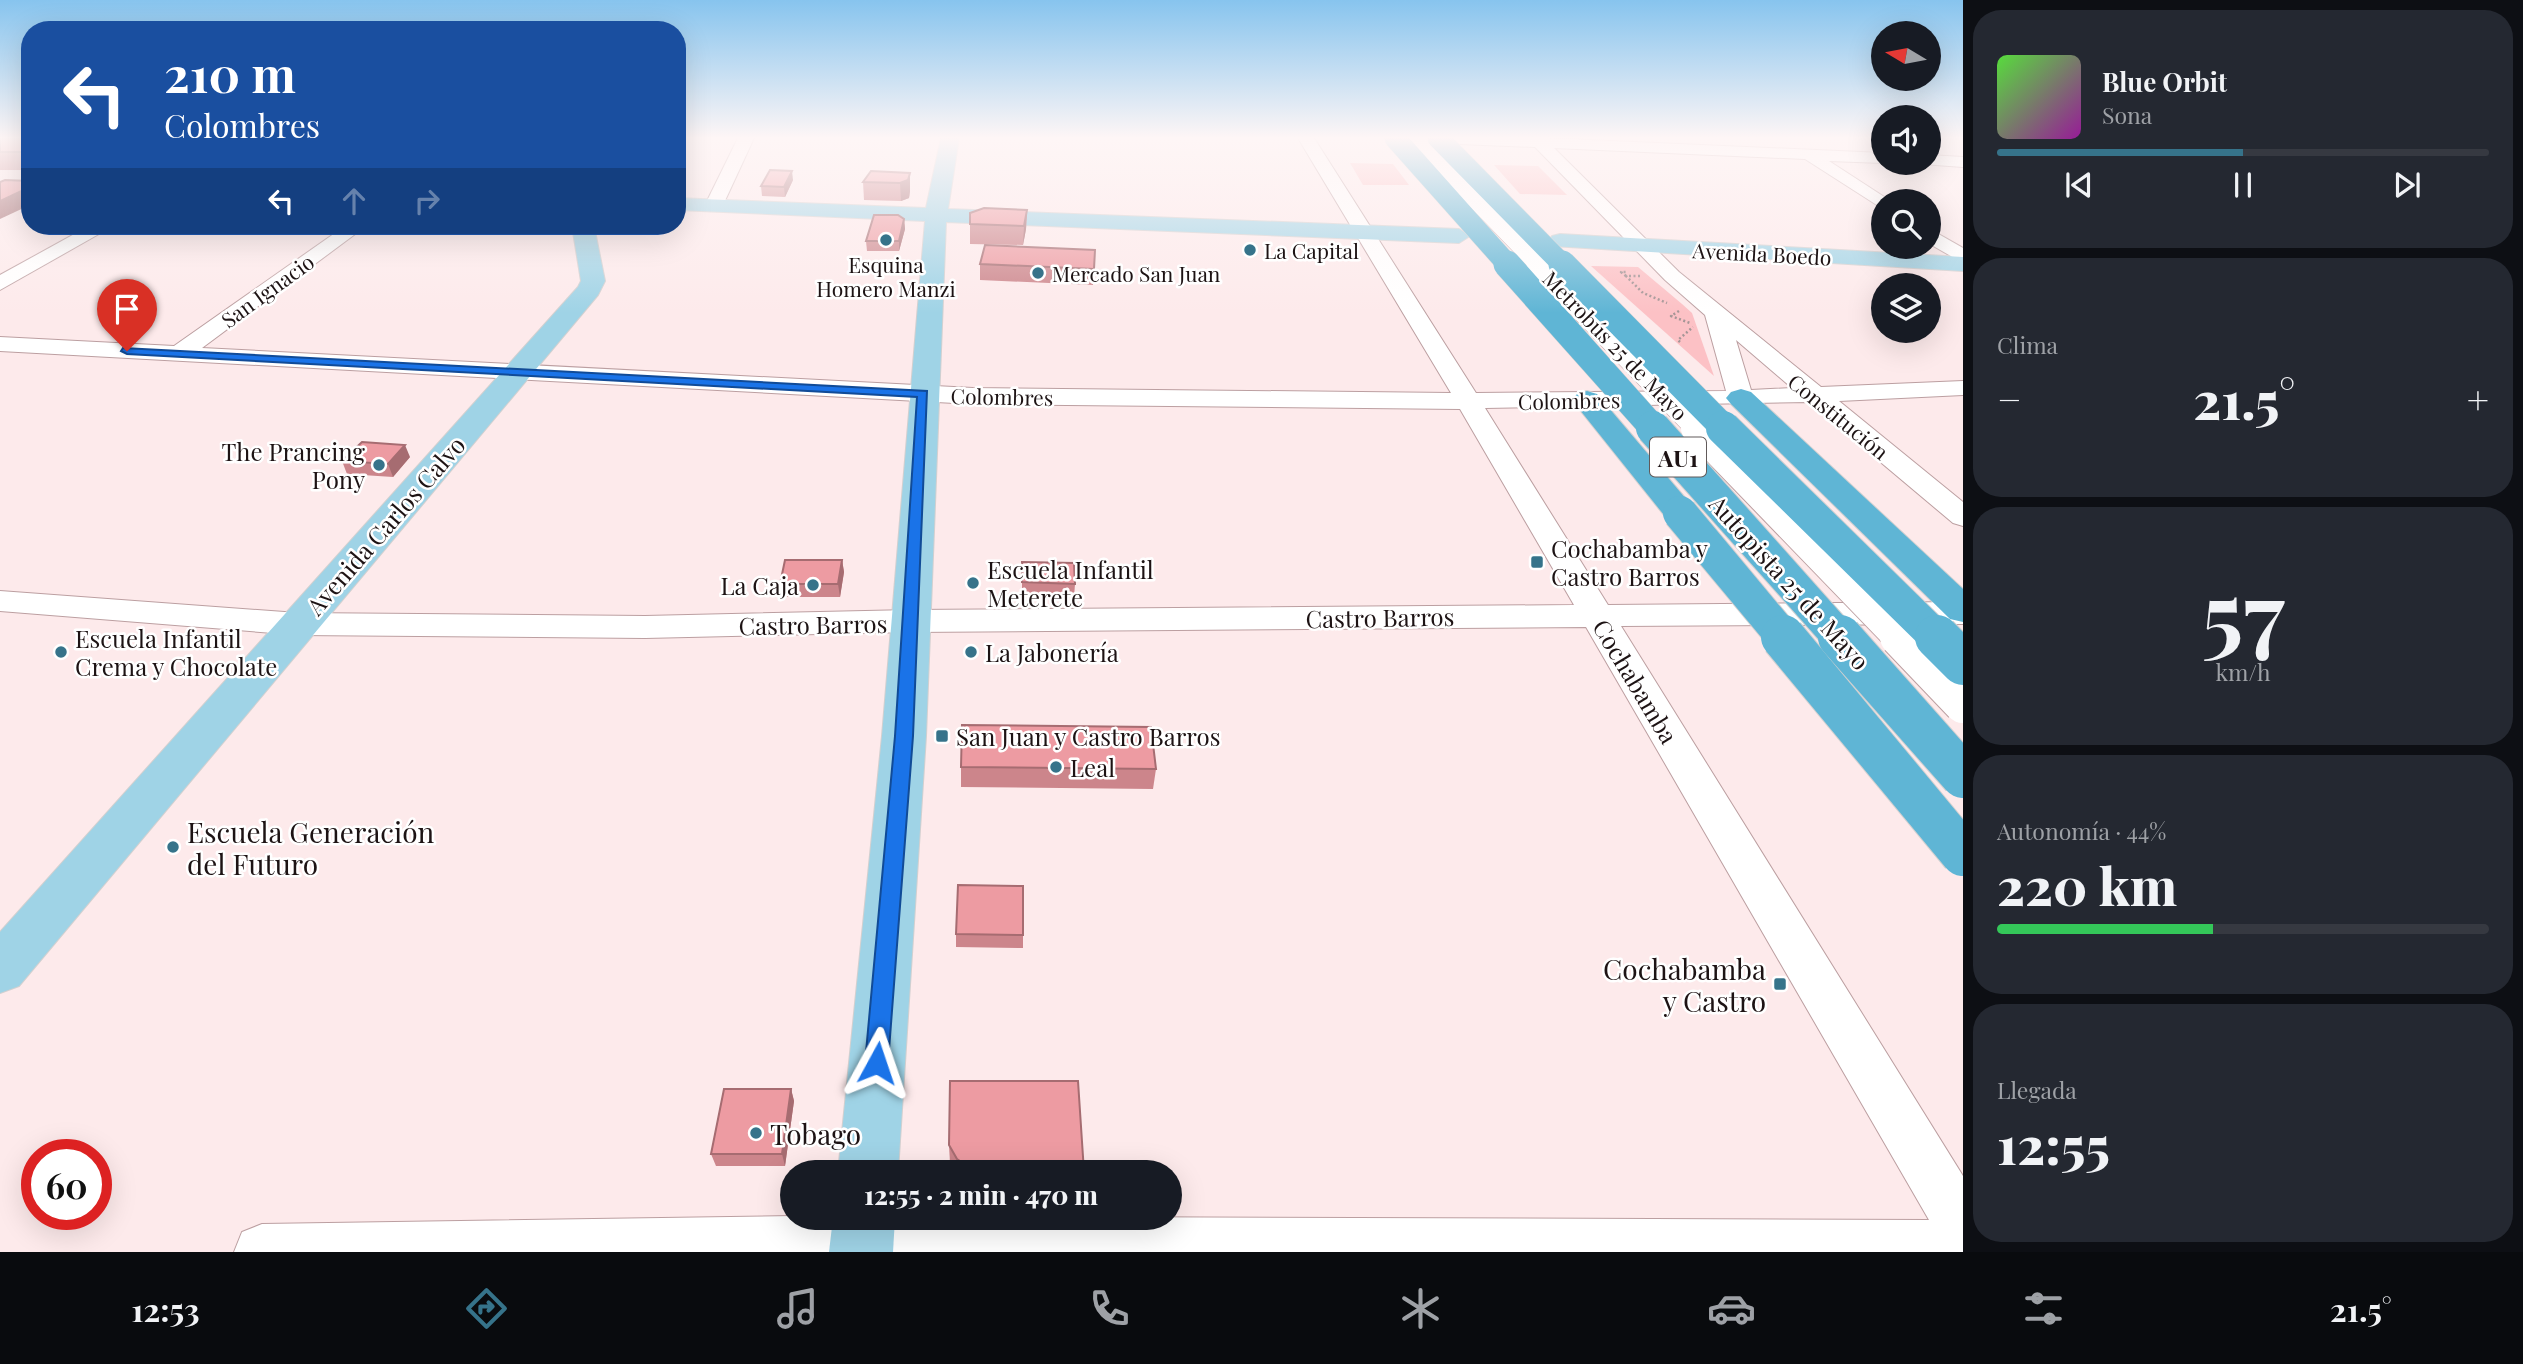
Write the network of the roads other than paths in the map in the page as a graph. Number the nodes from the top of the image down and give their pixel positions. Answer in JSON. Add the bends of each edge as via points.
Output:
{"nodes":[{"id":1,"x":718,"y":196,"type":"edge"},
{"id":2,"x":939,"y":196,"type":"edge"},
{"id":3,"x":1341,"y":196,"type":"edge"},
{"id":4,"x":1447,"y":196,"type":"edge"},
{"id":5,"x":1472,"y":196,"type":"edge"},
{"id":6,"x":1494,"y":196,"type":"edge"},
{"id":7,"x":1592,"y":196,"type":"edge"},
{"id":8,"x":686,"y":204,"type":"edge"},
{"id":9,"x":714,"y":205,"type":"junction"},
{"id":10,"x":936,"y":214,"type":"junction"},
{"id":11,"x":1362,"y":231,"type":"junction"},
{"id":12,"x":87,"y":235,"type":"edge"},
{"id":13,"x":344,"y":235,"type":"edge"},
{"id":14,"x":585,"y":235,"type":"edge"},
{"id":15,"x":1459,"y":236,"type":"dead end"},
{"id":16,"x":1560,"y":242,"type":"dead end"},
{"id":17,"x":1941,"y":243,"type":"edge"},
{"id":18,"x":1640,"y":246,"type":"junction"},
{"id":19,"x":1963,"y":257,"type":"edge"},
{"id":20,"x":1963,"y":264,"type":"edge"},
{"id":21,"x":0,"y":284,"type":"edge"},
{"id":22,"x":1716,"y":313,"type":"junction"},
{"id":23,"x":0,"y":344,"type":"edge"},
{"id":24,"x":178,"y":354,"type":"junction"},
{"id":25,"x":519,"y":371,"type":"junction"},
{"id":26,"x":1963,"y":388,"type":"edge"},
{"id":27,"x":923,"y":394,"type":"junction"},
{"id":28,"x":1813,"y":395,"type":"junction"},
{"id":29,"x":1741,"y":398,"type":"junction"},
{"id":30,"x":1587,"y":400,"type":"junction"},
{"id":31,"x":1468,"y":401,"type":"junction"},
{"id":32,"x":1963,"y":517,"type":"edge"},
{"id":33,"x":0,"y":601,"type":"edge"},
{"id":34,"x":1963,"y":612,"type":"edge"},
{"id":35,"x":1597,"y":615,"type":"junction"},
{"id":36,"x":911,"y":621,"type":"junction"},
{"id":37,"x":298,"y":624,"type":"junction"},
{"id":38,"x":1963,"y":663,"type":"edge"},
{"id":39,"x":1963,"y":704,"type":"edge"},
{"id":40,"x":1963,"y":775,"type":"edge"},
{"id":41,"x":1963,"y":854,"type":"edge"},
{"id":42,"x":0,"y":970,"type":"edge"},
{"id":43,"x":869,"y":1160,"type":"edge"},
{"id":44,"x":1963,"y":1226,"type":"edge"},
{"id":45,"x":862,"y":1238,"type":"edge"},
{"id":46,"x":1963,"y":1248,"type":"edge"},
{"id":47,"x":262,"y":1252,"type":"edge"}],
"edges":[{"from":1,"to":9,"type":"street"},
{"from":2,"to":10,"type":"main road"},
{"from":3,"to":11,"type":"street","name":"Cochabamba"},
{"from":4,"to":40,"type":"highway","name":"Autopista 25 de Mayo","number":"AU1","bridge":true},
{"from":5,"to":39,"type":"street","name":"Metrobús 25 de Mayo","bridge":true},
{"from":6,"to":38,"type":"highway","number":"AU1","bridge":true},
{"from":7,"to":18,"type":"street","name":"Constitución"},
{"from":8,"to":9,"type":"main road"},
{"from":9,"to":10,"type":"main road"},
{"from":10,"to":11,"type":"main road"},
{"from":10,"to":27,"type":"main road"},
{"from":11,"to":15,"type":"main road"},
{"from":11,"to":31,"type":"street","name":"Cochabamba"},
{"from":12,"to":21,"type":"street"},
{"from":13,"to":24,"type":"street","name":"San Ignacio"},
{"from":14,"to":25,"type":"main road","name":"Avenida Carlos Calvo","via":[[593,281],[589,290]]},
{"from":16,"to":18,"type":"main road","name":"Avenida Boedo"},
{"from":17,"to":19,"type":"street"},
{"from":18,"to":20,"type":"main road","name":"Avenida Boedo"},
{"from":18,"to":22,"type":"street","name":"Constitución"},
{"from":22,"to":28,"type":"street","name":"Constitución"},
{"from":22,"to":29,"type":"street"},
{"from":23,"to":24,"type":"street","name":"Colombres"},
{"from":24,"to":25,"type":"street","name":"Colombres"},
{"from":25,"to":27,"type":"street","name":"Colombres"},
{"from":25,"to":37,"type":"main road","name":"Avenida Carlos Calvo"},
{"from":26,"to":28,"type":"street","name":"Colombres"},
{"from":27,"to":31,"type":"street","name":"Colombres"},
{"from":27,"to":36,"type":"main road"},
{"from":28,"to":29,"type":"street","name":"Colombres"},
{"from":28,"to":32,"type":"street","name":"Constitución"},
{"from":29,"to":30,"type":"street","name":"Colombres"},
{"from":29,"to":34,"type":"highway"},
{"from":30,"to":31,"type":"street","name":"Colombres"},
{"from":30,"to":41,"type":"highway","bridge":true},
{"from":31,"to":35,"type":"street","name":"Cochabamba"},
{"from":33,"to":37,"type":"street","name":"Castro Barros"},
{"from":34,"to":35,"type":"street","name":"Castro Barros"},
{"from":35,"to":36,"type":"street","name":"Castro Barros"},
{"from":35,"to":44,"type":"street","name":"Cochabamba"},
{"from":36,"to":37,"type":"street","name":"Castro Barros","via":[[645,627]]},
{"from":36,"to":43,"type":"main road"},
{"from":37,"to":42,"type":"main road","name":"Avenida Carlos Calvo"},
{"from":45,"to":46,"type":"street"},
{"from":45,"to":47,"type":"street"}]}
